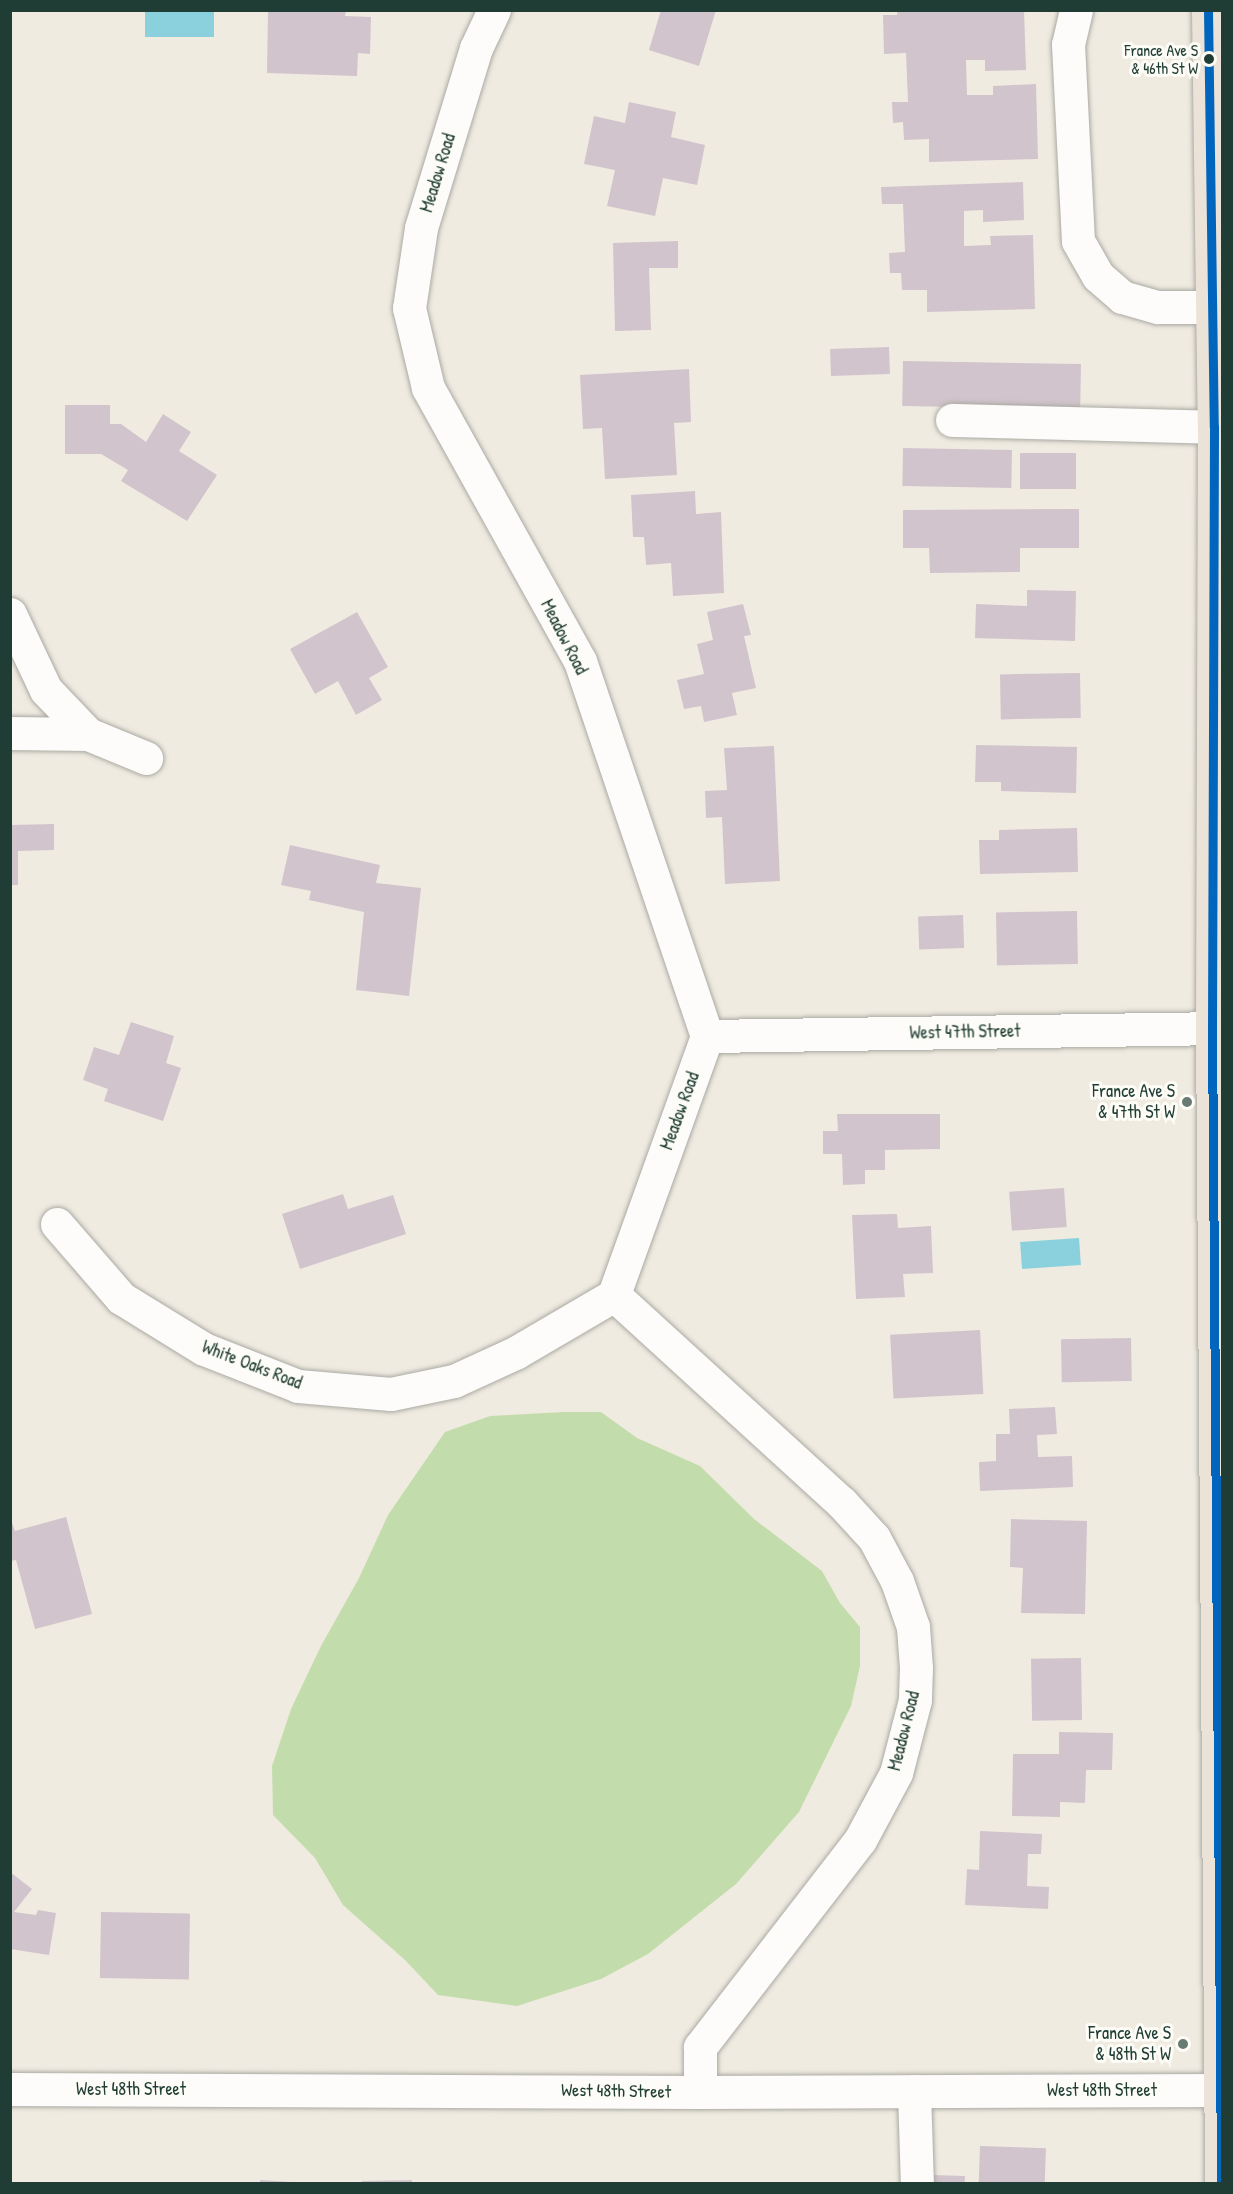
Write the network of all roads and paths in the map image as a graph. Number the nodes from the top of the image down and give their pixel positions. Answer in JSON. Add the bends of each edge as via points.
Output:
{"nodes":[{"id":1,"x":494,"y":10,"type":"edge"},
{"id":2,"x":1077,"y":10,"type":"edge"},
{"id":3,"x":1208,"y":10,"type":"edge"},
{"id":4,"x":1213,"y":307,"type":"junction"},
{"id":5,"x":952,"y":420,"type":"dead end"},
{"id":6,"x":1214,"y":427,"type":"junction"},
{"id":7,"x":10,"y":614,"type":"edge"},
{"id":8,"x":10,"y":733,"type":"edge"},
{"id":9,"x":88,"y":734,"type":"junction"},
{"id":10,"x":146,"y":758,"type":"dead end"},
{"id":11,"x":1217,"y":1028,"type":"edge"},
{"id":12,"x":707,"y":1036,"type":"junction"},
{"id":13,"x":57,"y":1224,"type":"dead end"},
{"id":14,"x":614,"y":1295,"type":"junction"},
{"id":15,"x":10,"y":2089,"type":"edge"},
{"id":16,"x":1221,"y":2090,"type":"edge"},
{"id":17,"x":914,"y":2091,"type":"junction"},
{"id":18,"x":700,"y":2092,"type":"junction"},
{"id":19,"x":917,"y":2184,"type":"edge"},
{"id":20,"x":1221,"y":2184,"type":"edge"}],
"edges":[{"from":1,"to":12,"type":"street","name":"Meadow Road","via":[[476,48],[421,228],[410,308],[428,388],[580,661]]},
{"from":2,"to":4,"type":"street","via":[[1068,44],[1078,241],[1098,276],[1122,297],[1158,307]]},
{"from":3,"to":4,"type":"main road"},
{"from":4,"to":6,"type":"main road"},
{"from":5,"to":6,"type":"street"},
{"from":6,"to":11,"type":"main road"},
{"from":7,"to":9,"type":"street","via":[[46,690]]},
{"from":8,"to":9,"type":"street"},
{"from":9,"to":10,"type":"street"},
{"from":11,"to":12,"type":"street","name":"West 47th Street"},
{"from":11,"to":16,"type":"main road"},
{"from":12,"to":14,"type":"street","name":"Meadow Road"},
{"from":13,"to":14,"type":"street","name":"White Oaks Road","via":[[121,1298],[204,1349],[298,1386],[391,1394],[454,1381],[517,1352]]},
{"from":14,"to":18,"type":"street","name":"Meadow Road","via":[[841,1502],[874,1538],[897,1581],[913,1627],[915,1700],[896,1773],[860,1840],[700,2047]]},
{"from":15,"to":18,"type":"street","name":"West 48th Street"},
{"from":16,"to":17,"type":"street","name":"West 48th Street"},
{"from":16,"to":20,"type":"main road"},
{"from":17,"to":18,"type":"street","name":"West 48th Street"},
{"from":17,"to":19,"type":"street"}]}
